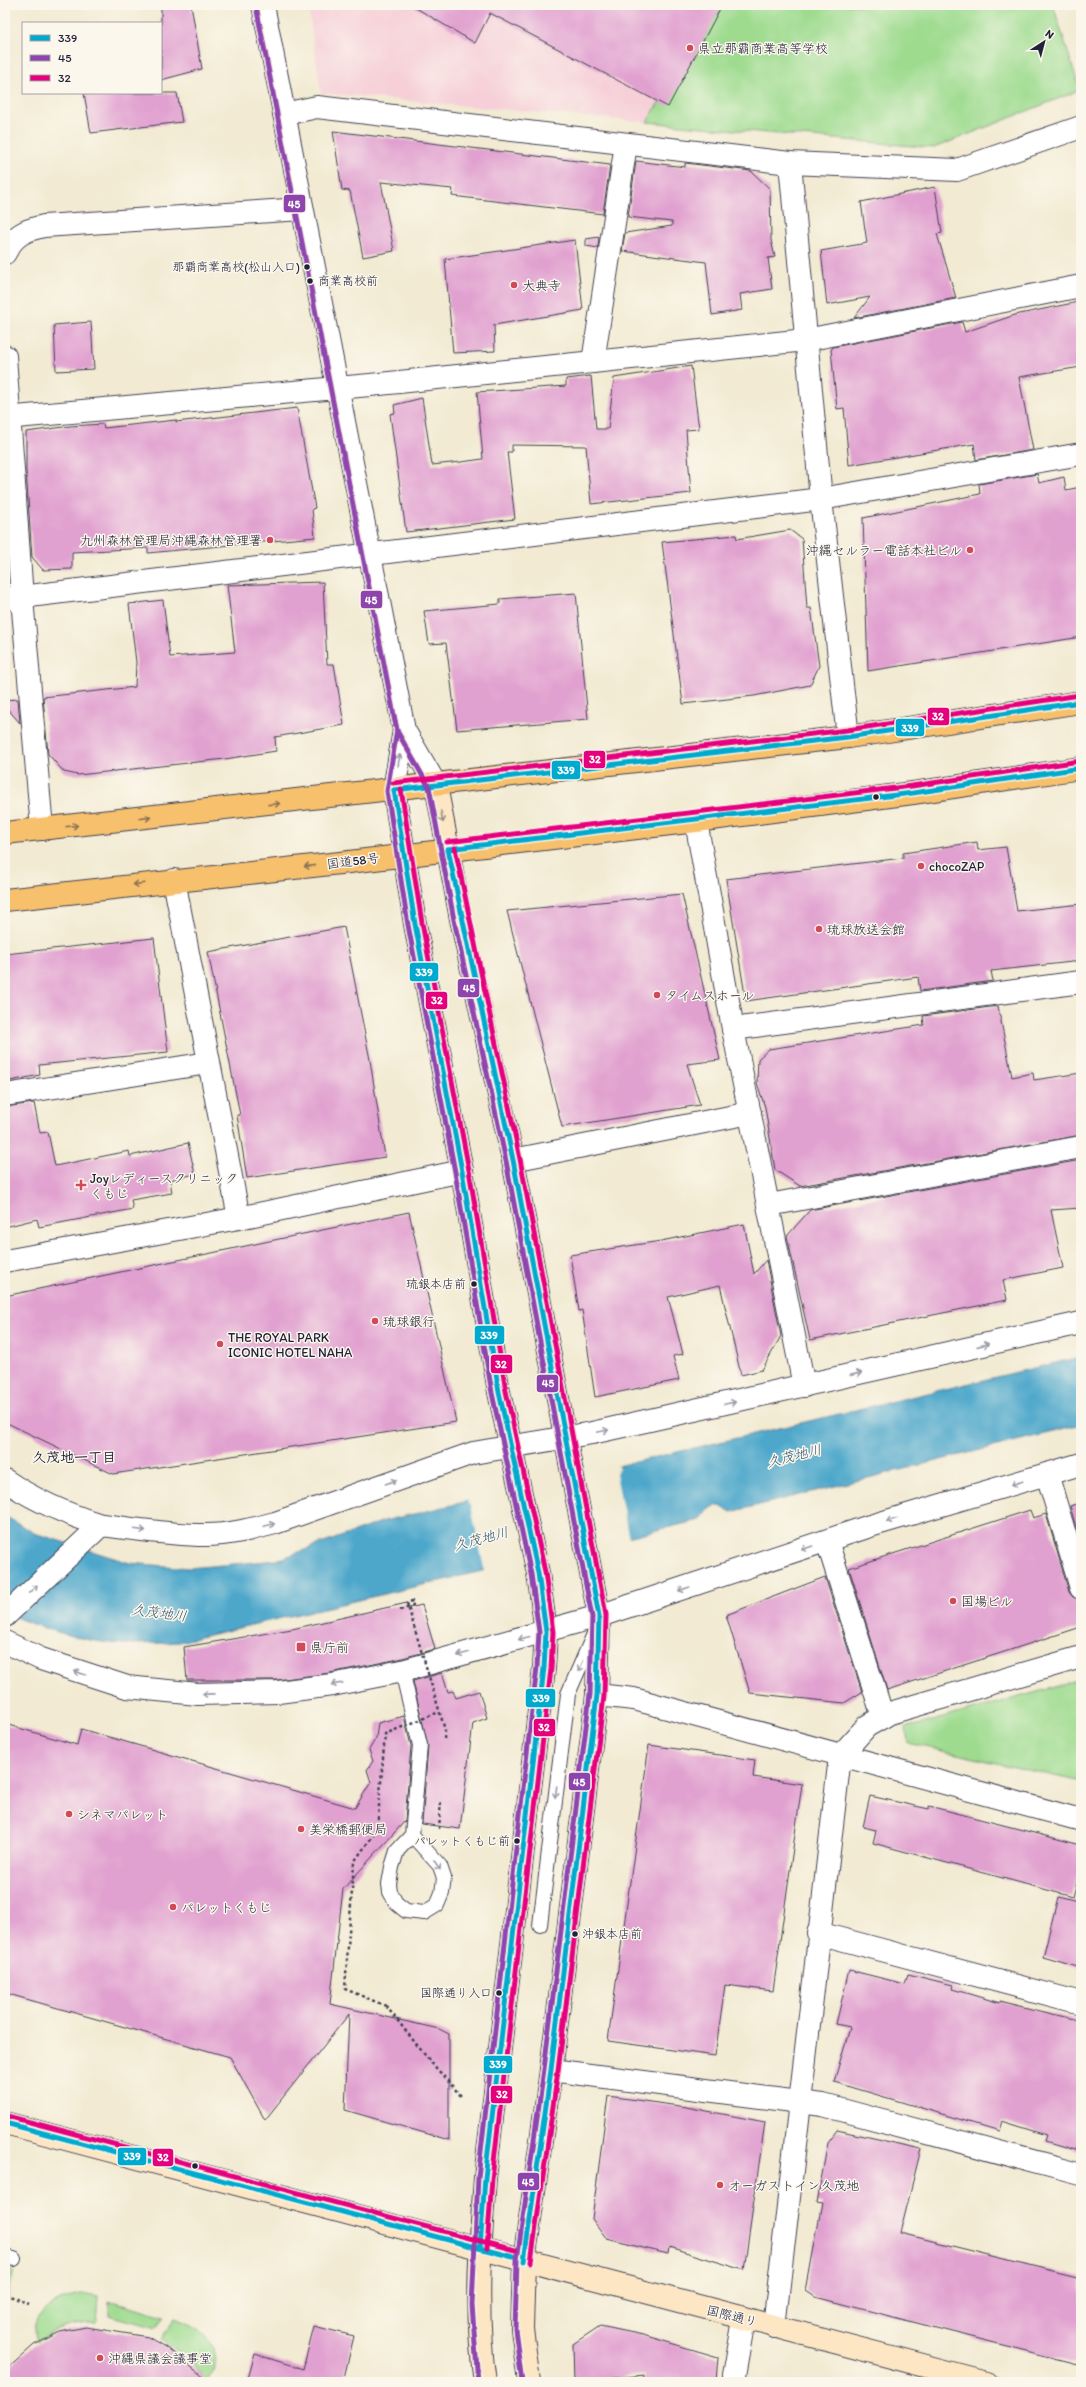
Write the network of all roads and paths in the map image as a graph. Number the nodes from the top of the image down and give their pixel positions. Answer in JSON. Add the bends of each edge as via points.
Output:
{"nodes":[{"id":1,"x":263,"y":5,"type":"edge"},
{"id":2,"x":284,"y":114,"type":"junction"},
{"id":3,"x":1081,"y":127,"type":"edge"},
{"id":4,"x":626,"y":144,"type":"junction"},
{"id":5,"x":790,"y":163,"type":"junction"},
{"id":6,"x":302,"y":209,"type":"junction"},
{"id":7,"x":5,"y":253,"type":"edge"},
{"id":8,"x":1081,"y":286,"type":"edge"},
{"id":9,"x":806,"y":340,"type":"junction"},
{"id":10,"x":5,"y":356,"type":"edge"},
{"id":11,"x":593,"y":362,"type":"junction"},
{"id":12,"x":339,"y":388,"type":"junction"},
{"id":13,"x":7,"y":418,"type":"edge"},
{"id":14,"x":1081,"y":454,"type":"edge"},
{"id":15,"x":821,"y":499,"type":"junction"},
{"id":16,"x":369,"y":554,"type":"junction"},
{"id":17,"x":13,"y":598,"type":"edge"},
{"id":18,"x":1081,"y":702,"type":"edge"},
{"id":19,"x":404,"y":730,"type":"junction"},
{"id":20,"x":848,"y":737,"type":"junction"},
{"id":21,"x":1081,"y":768,"type":"edge"},
{"id":22,"x":436,"y":784,"type":"junction"},
{"id":23,"x":394,"y":790,"type":"junction"},
{"id":24,"x":696,"y":821,"type":"junction"},
{"id":25,"x":42,"y":829,"type":"junction"},
{"id":26,"x":5,"y":833,"type":"edge"},
{"id":27,"x":448,"y":849,"type":"junction"},
{"id":28,"x":405,"y":854,"type":"junction"},
{"id":29,"x":174,"y":880,"type":"junction"},
{"id":30,"x":5,"y":900,"type":"edge"},
{"id":31,"x":1081,"y":982,"type":"edge"},
{"id":32,"x":733,"y":1029,"type":"junction"},
{"id":33,"x":208,"y":1063,"type":"junction"},
{"id":34,"x":5,"y":1095,"type":"edge"},
{"id":35,"x":750,"y":1113,"type":"junction"},
{"id":36,"x":1081,"y":1147,"type":"edge"},
{"id":37,"x":512,"y":1160,"type":"junction"},
{"id":38,"x":462,"y":1170,"type":"junction"},
{"id":39,"x":769,"y":1205,"type":"junction"},
{"id":40,"x":239,"y":1218,"type":"junction"},
{"id":41,"x":5,"y":1261,"type":"edge"},
{"id":42,"x":1081,"y":1323,"type":"edge"},
{"id":43,"x":804,"y":1386,"type":"junction"},
{"id":44,"x":564,"y":1438,"type":"junction"},
{"id":45,"x":510,"y":1446,"type":"junction"},
{"id":46,"x":1081,"y":1464,"type":"edge"},
{"id":47,"x":1047,"y":1474,"type":"junction"},
{"id":48,"x":5,"y":1480,"type":"edge"},
{"id":49,"x":101,"y":1525,"type":"junction"},
{"id":50,"x":827,"y":1541,"type":"junction"},
{"id":51,"x":1081,"y":1588,"type":"edge"},
{"id":52,"x":400,"y":1610,"type":"dead end"},
{"id":53,"x":5,"y":1616,"type":"edge"},
{"id":54,"x":599,"y":1616,"type":"junction"},
{"id":55,"x":546,"y":1632,"type":"junction"},
{"id":56,"x":5,"y":1642,"type":"edge"},
{"id":57,"x":1081,"y":1657,"type":"edge"},
{"id":58,"x":402,"y":1671,"type":"junction"},
{"id":59,"x":597,"y":1695,"type":"junction"},
{"id":60,"x":439,"y":1712,"type":"junction"},
{"id":61,"x":883,"y":1717,"type":"junction"},
{"id":62,"x":445,"y":1730,"type":"dead end"},
{"id":63,"x":840,"y":1756,"type":"junction"},
{"id":64,"x":1081,"y":1820,"type":"edge"},
{"id":65,"x":412,"y":1835,"type":"junction"},
{"id":66,"x":540,"y":1925,"type":"dead end"},
{"id":67,"x":818,"y":1933,"type":"junction"},
{"id":68,"x":1081,"y":2002,"type":"edge"},
{"id":69,"x":551,"y":2070,"type":"junction"},
{"id":70,"x":462,"y":2096,"type":"dead end"},
{"id":71,"x":800,"y":2102,"type":"junction"},
{"id":72,"x":5,"y":2123,"type":"edge"},
{"id":73,"x":1081,"y":2174,"type":"edge"},
{"id":74,"x":480,"y":2248,"type":"junction"},
{"id":75,"x":524,"y":2261,"type":"junction"},
{"id":76,"x":5,"y":2294,"type":"edge"},
{"id":77,"x":29,"y":2304,"type":"dead end"},
{"id":78,"x":744,"y":2320,"type":"junction"},
{"id":79,"x":774,"y":2327,"type":"junction"},
{"id":80,"x":485,"y":2382,"type":"edge"},
{"id":81,"x":529,"y":2382,"type":"edge"},
{"id":82,"x":735,"y":2382,"type":"edge"},
{"id":83,"x":986,"y":2382,"type":"edge"}],
"edges":[{"from":1,"to":2,"type":"street"},
{"from":2,"to":4,"type":"street","via":[[317,108]]},
{"from":2,"to":6,"type":"street"},
{"from":3,"to":5,"type":"street","via":[[957,170]]},
{"from":4,"to":5,"type":"street"},
{"from":4,"to":11,"type":"street"},
{"from":5,"to":9,"type":"street"},
{"from":6,"to":7,"type":"street","via":[[44,226],[24,231],[9,245]]},
{"from":6,"to":12,"type":"street"},
{"from":8,"to":9,"type":"street"},
{"from":9,"to":11,"type":"street"},
{"from":9,"to":15,"type":"street"},
{"from":10,"to":13,"type":"street"},
{"from":11,"to":12,"type":"street"},
{"from":12,"to":13,"type":"street"},
{"from":12,"to":16,"type":"street"},
{"from":13,"to":17,"type":"street"},
{"from":14,"to":15,"type":"street"},
{"from":15,"to":16,"type":"street"},
{"from":15,"to":20,"type":"street"},
{"from":16,"to":17,"type":"street"},
{"from":16,"to":19,"type":"street"},
{"from":17,"to":25,"type":"street"},
{"from":18,"to":20,"type":"highway"},
{"from":19,"to":22,"type":"street"},
{"from":23,"to":19,"type":"street","one_way":true},
{"from":20,"to":22,"type":"highway"},
{"from":21,"to":24,"type":"highway","name":"国道58号"},
{"from":22,"to":23,"type":"highway"},
{"from":22,"to":27,"type":"main road","one_way":true},
{"from":25,"to":23,"type":"highway","one_way":true},
{"from":23,"to":28,"type":"main road"},
{"from":24,"to":27,"type":"highway","name":"国道58号"},
{"from":24,"to":32,"type":"street"},
{"from":25,"to":26,"type":"highway"},
{"from":27,"to":28,"type":"highway","name":"国道58号"},
{"from":27,"to":37,"type":"main road"},
{"from":28,"to":29,"type":"highway","name":"国道58号","one_way":true},
{"from":28,"to":38,"type":"main road","via":[[415,924]]},
{"from":29,"to":30,"type":"highway","name":"国道58号","one_way":true},
{"from":29,"to":33,"type":"street"},
{"from":31,"to":32,"type":"street"},
{"from":32,"to":35,"type":"street"},
{"from":33,"to":34,"type":"street"},
{"from":33,"to":40,"type":"street"},
{"from":35,"to":37,"type":"street"},
{"from":35,"to":39,"type":"street"},
{"from":36,"to":39,"type":"street"},
{"from":37,"to":44,"type":"main road"},
{"from":38,"to":40,"type":"street"},
{"from":38,"to":45,"type":"main road"},
{"from":39,"to":43,"type":"street"},
{"from":40,"to":41,"type":"street"},
{"from":43,"to":42,"type":"street","one_way":true},
{"from":44,"to":43,"type":"street","one_way":true},
{"from":44,"to":45,"type":"street"},
{"from":44,"to":54,"type":"main road"},
{"from":49,"to":45,"type":"street","one_way":true,"via":[[169,1534],[206,1535],[245,1531],[275,1524],[473,1453]]},
{"from":45,"to":55,"type":"main road","via":[[538,1573]]},
{"from":46,"to":47,"type":"street"},
{"from":47,"to":50,"type":"street","one_way":true},
{"from":47,"to":51,"type":"street"},
{"from":48,"to":49,"type":"street","via":[[34,1499]]},
{"from":53,"to":49,"type":"street","one_way":true},
{"from":50,"to":54,"type":"street","one_way":true},
{"from":50,"to":61,"type":"street"},
{"from":52,"to":60,"type":"path","bridge":true,"via":[[413,1606],[412,1601],[407,1603]]},
{"from":54,"to":55,"type":"street"},
{"from":54,"to":59,"type":"main road"},
{"from":54,"to":66,"type":"lane","one_way":true,"via":[[568,1694]]},
{"from":55,"to":58,"type":"street","one_way":true},
{"from":55,"to":74,"type":"main road","via":[[544,1668],[485,2178]]},
{"from":58,"to":56,"type":"street","one_way":true,"via":[[278,1692],[198,1694],[127,1687],[41,1659]]},
{"from":57,"to":61,"type":"street"},
{"from":58,"to":65,"type":"lane","via":[[420,1745]]},
{"from":59,"to":63,"type":"street","via":[[634,1699]]},
{"from":59,"to":69,"type":"main road"},
{"from":60,"to":62,"type":"path","bridge":true},
{"from":60,"to":70,"type":"path","bridge":true,"via":[[385,1734],[377,1830],[354,1862],[344,1989],[386,2006]]},
{"from":61,"to":63,"type":"street","via":[[867,1726]]},
{"from":63,"to":64,"type":"street"},
{"from":63,"to":67,"type":"street"},
{"from":65,"to":65,"type":"lane","one_way":true,"via":[[440,1866],[444,1878],[438,1904],[424,1913],[406,1911],[396,1903],[390,1892],[392,1867],[397,1851]]},
{"from":67,"to":68,"type":"street"},
{"from":67,"to":71,"type":"street"},
{"from":69,"to":71,"type":"street"},
{"from":69,"to":75,"type":"main road"},
{"from":71,"to":73,"type":"street","via":[[823,2105]]},
{"from":71,"to":79,"type":"street"},
{"from":72,"to":74,"type":"main road","name":"国際通り"},
{"from":74,"to":75,"type":"main road","name":"国際通り"},
{"from":74,"to":80,"type":"main road","via":[[479,2328]]},
{"from":75,"to":78,"type":"main road","name":"国際通り"},
{"from":75,"to":81,"type":"main road","via":[[522,2329]]},
{"from":76,"to":77,"type":"path"},
{"from":78,"to":79,"type":"main road","name":"国際通り"},
{"from":78,"to":82,"type":"street"},
{"from":79,"to":83,"type":"main road","name":"国際通り"}]}
